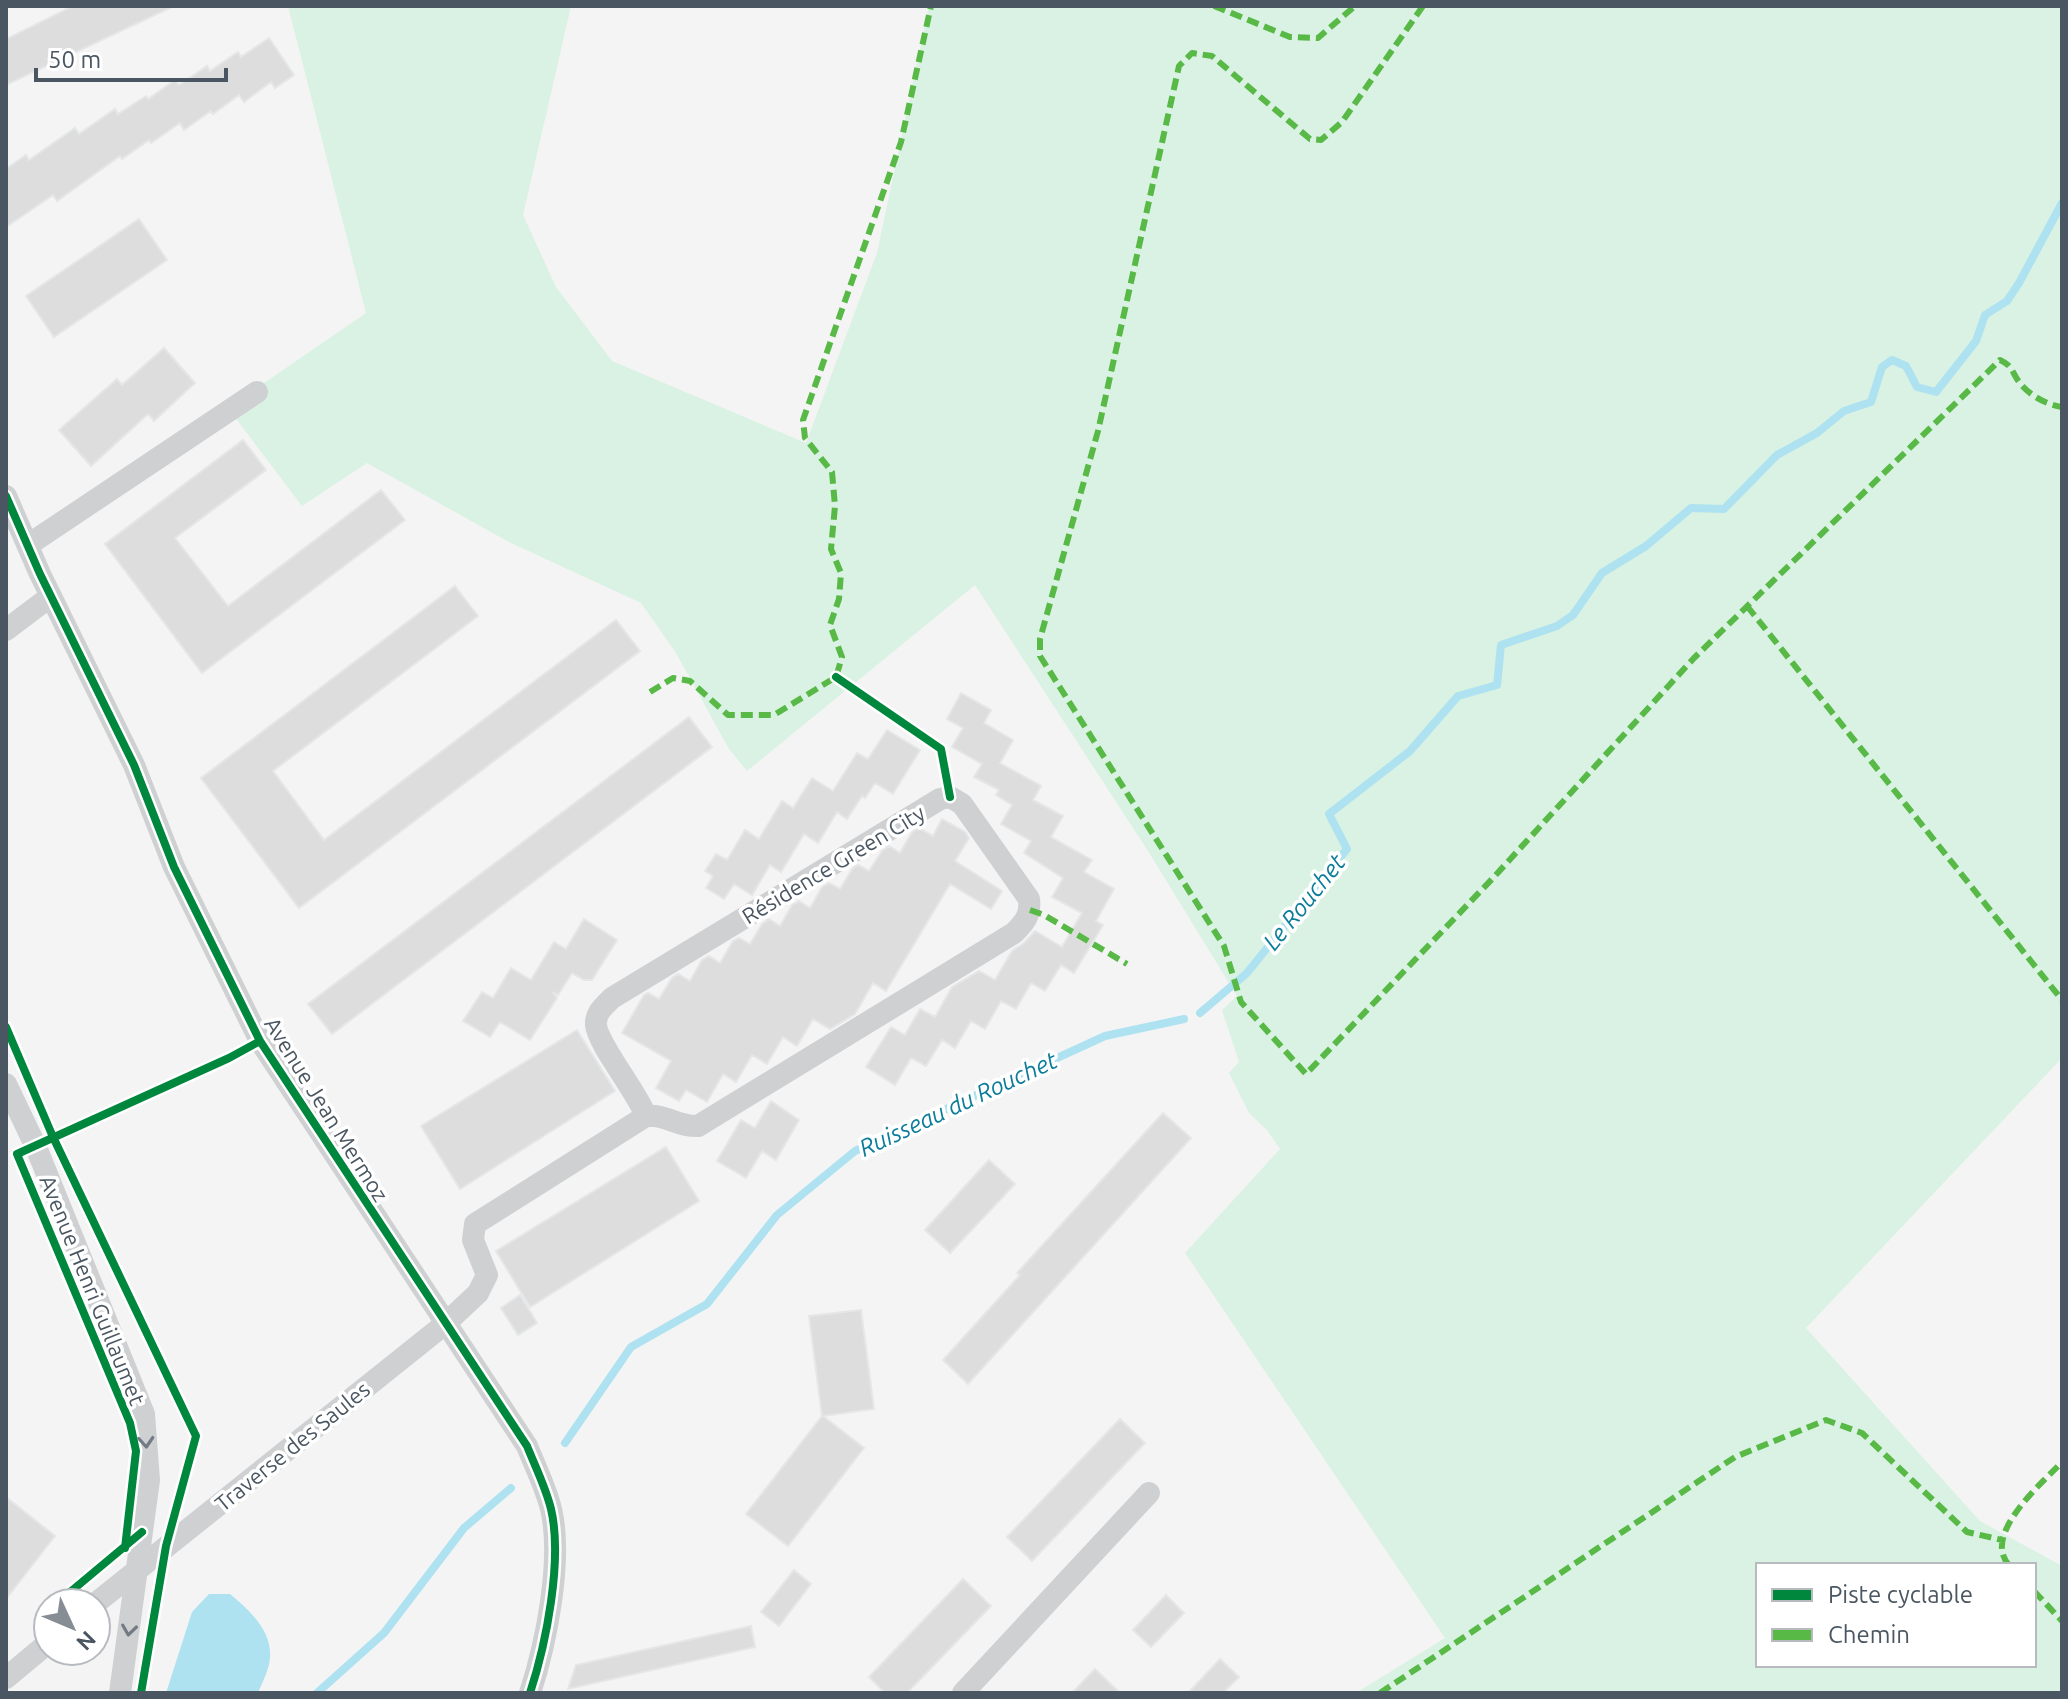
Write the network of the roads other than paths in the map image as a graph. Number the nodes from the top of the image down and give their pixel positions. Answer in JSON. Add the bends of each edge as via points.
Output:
{"nodes":[{"id":1,"x":257,"y":392,"type":"dead end"},
{"id":2,"x":6,"y":496,"type":"edge"},
{"id":3,"x":28,"y":545,"type":"junction"},
{"id":4,"x":51,"y":596,"type":"junction"},
{"id":5,"x":6,"y":630,"type":"edge"},
{"id":6,"x":6,"y":1084,"type":"edge"},
{"id":7,"x":646,"y":1116,"type":"junction"},
{"id":8,"x":445,"y":1324,"type":"junction"},
{"id":9,"x":1149,"y":1493,"type":"dead end"},
{"id":10,"x":139,"y":1568,"type":"junction"},
{"id":11,"x":112,"y":1590,"type":"edge"},
{"id":12,"x":32,"y":1656,"type":"edge"},
{"id":13,"x":6,"y":1678,"type":"edge"},
{"id":14,"x":120,"y":1693,"type":"edge"},
{"id":15,"x":530,"y":1693,"type":"edge"},
{"id":16,"x":963,"y":1693,"type":"edge"}],
"edges":[{"from":1,"to":3,"type":"street"},
{"from":2,"to":3,"type":"street","name":"Avenue Jean Mermoz"},
{"from":3,"to":4,"type":"street","name":"Avenue Jean Mermoz"},
{"from":4,"to":5,"type":"street"},
{"from":4,"to":8,"type":"street","name":"Avenue Jean Mermoz","via":[[260,1041]]},
{"from":6,"to":10,"type":"street","name":"Avenue Henri Guillaumet","one_way":true,"via":[[144,1414],[149,1480]]},
{"from":7,"to":7,"type":"street","name":"Résidence Green City","via":[[698,1126],[1014,933],[1030,910],[1029,899],[962,804],[950,797],[940,799],[612,998],[596,1022],[600,1038]]},
{"from":7,"to":8,"type":"street","via":[[475,1224],[473,1240],[487,1275],[478,1293]]},
{"from":8,"to":10,"type":"street","name":"Traverse des Saules"},
{"from":8,"to":15,"type":"street","name":"Avenue Jean Mermoz","via":[[527,1446],[552,1511],[554,1569],[543,1653]]},
{"from":9,"to":16,"type":"street"},
{"from":10,"to":11,"type":"street","name":"Traverse des Saules"},
{"from":10,"to":14,"type":"street","name":"Avenue Henri Guillaumet","one_way":true},
{"from":12,"to":13,"type":"street"}]}
